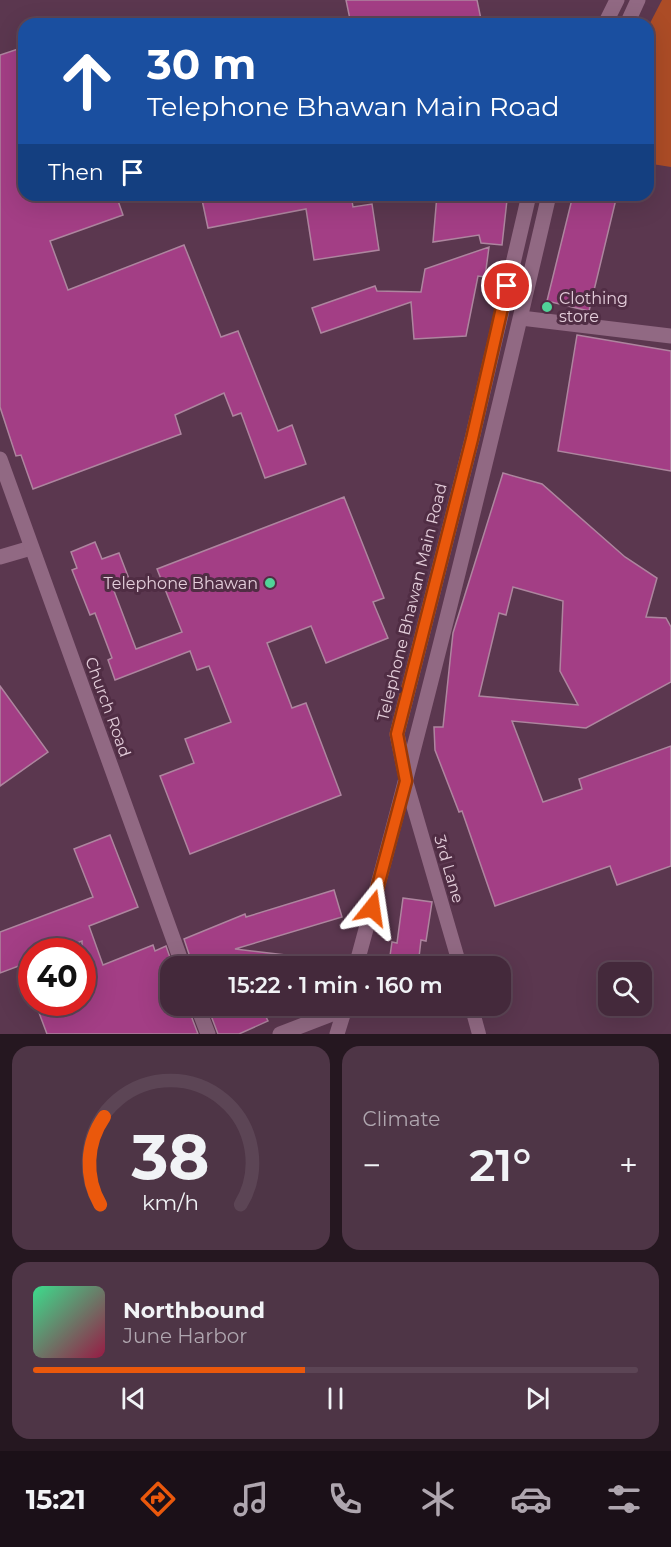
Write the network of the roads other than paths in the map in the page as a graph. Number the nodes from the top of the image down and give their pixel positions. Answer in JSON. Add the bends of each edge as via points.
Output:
{"nodes":[{"id":1,"x":617,"y":0,"type":"edge"},
{"id":2,"x":638,"y":0,"type":"edge"},
{"id":3,"x":608,"y":18,"type":"edge"},
{"id":4,"x":630,"y":18,"type":"edge"},
{"id":5,"x":527,"y":201,"type":"edge"},
{"id":6,"x":548,"y":201,"type":"edge"},
{"id":7,"x":520,"y":318,"type":"junction"},
{"id":8,"x":671,"y":336,"type":"edge"},
{"id":9,"x":0,"y":459,"type":"edge"},
{"id":10,"x":31,"y":548,"type":"junction"},
{"id":11,"x":0,"y":557,"type":"edge"},
{"id":12,"x":406,"y":781,"type":"junction"},
{"id":13,"x":179,"y":956,"type":"edge"},
{"id":14,"x":359,"y":956,"type":"edge"},
{"id":15,"x":457,"y":956,"type":"edge"},
{"id":16,"x":201,"y":1016,"type":"edge"},
{"id":17,"x":323,"y":1016,"type":"edge"},
{"id":18,"x":342,"y":1016,"type":"edge"},
{"id":19,"x":474,"y":1016,"type":"edge"},
{"id":20,"x":208,"y":1034,"type":"edge"},
{"id":21,"x":280,"y":1034,"type":"edge"},
{"id":22,"x":337,"y":1034,"type":"edge"},
{"id":23,"x":479,"y":1034,"type":"edge"}],
"edges":[{"from":1,"to":3,"type":"street"},
{"from":2,"to":4,"type":"street"},
{"from":5,"to":12,"type":"street","name":"Telephone Bhawan Main Road","via":[[472,439],[397,734]]},
{"from":6,"to":7,"type":"street"},
{"from":7,"to":8,"type":"street"},
{"from":7,"to":12,"type":"street"},
{"from":9,"to":10,"type":"street","name":"Church Road"},
{"from":10,"to":11,"type":"street"},
{"from":10,"to":13,"type":"street","name":"Church Road"},
{"from":12,"to":14,"type":"street"},
{"from":12,"to":15,"type":"lane","name":"3rd Lane"},
{"from":16,"to":20,"type":"street"},
{"from":17,"to":21,"type":"street"},
{"from":18,"to":22,"type":"street"},
{"from":19,"to":23,"type":"lane"}]}
